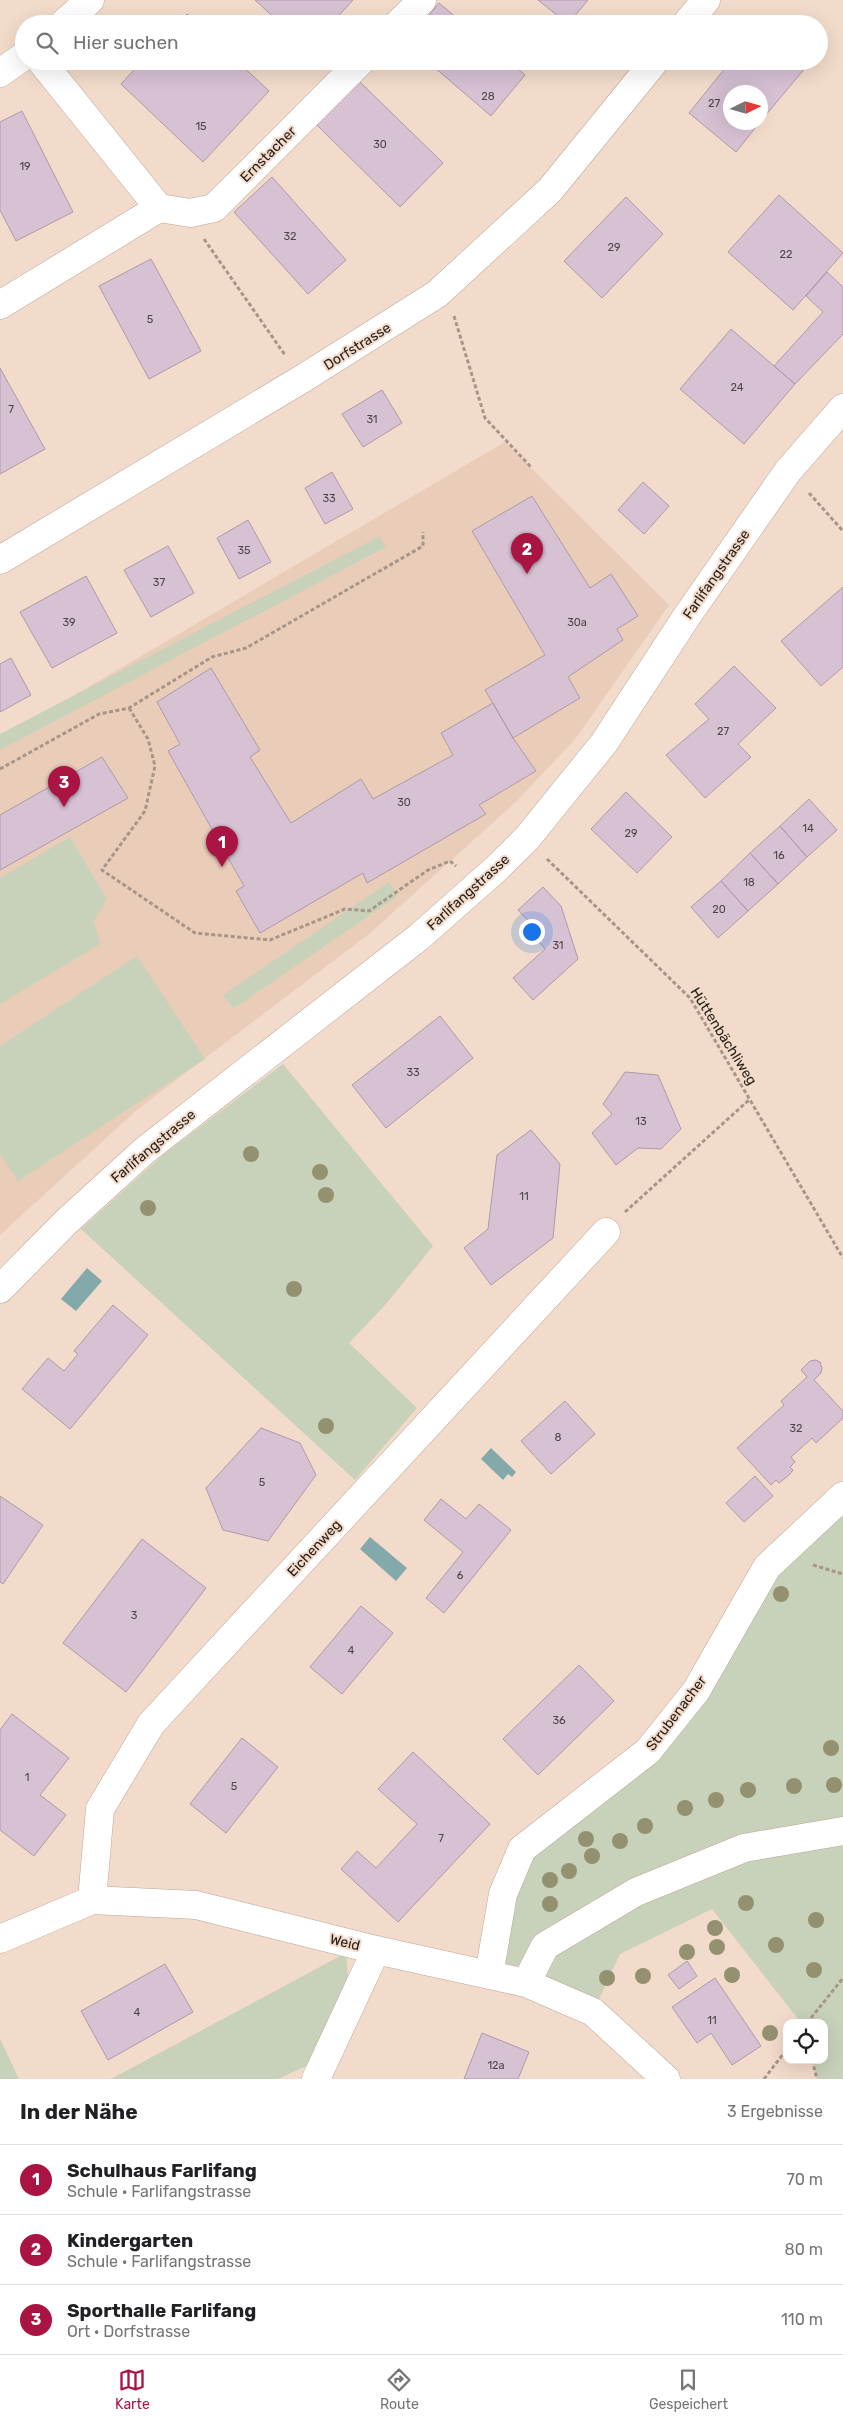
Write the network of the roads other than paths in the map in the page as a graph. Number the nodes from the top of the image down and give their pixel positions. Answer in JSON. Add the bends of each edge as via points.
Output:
{"nodes":[{"id":1,"x":90,"y":0,"type":"edge"},
{"id":2,"x":422,"y":0,"type":"edge"},
{"id":3,"x":706,"y":0,"type":"edge"},
{"id":4,"x":73,"y":15,"type":"edge"},
{"id":5,"x":407,"y":15,"type":"edge"},
{"id":6,"x":694,"y":15,"type":"edge"},
{"id":7,"x":15,"y":62,"type":"edge"},
{"id":8,"x":48,"y":70,"type":"edge"},
{"id":9,"x":352,"y":70,"type":"edge"},
{"id":10,"x":649,"y":70,"type":"edge"},
{"id":11,"x":0,"y":73,"type":"edge"},
{"id":12,"x":159,"y":208,"type":"junction"},
{"id":13,"x":0,"y":305,"type":"edge"},
{"id":14,"x":843,"y":408,"type":"edge"},
{"id":15,"x":0,"y":560,"type":"edge"},
{"id":16,"x":606,"y":1232,"type":"road end"},
{"id":17,"x":0,"y":1289,"type":"edge"},
{"id":18,"x":843,"y":1496,"type":"edge"},
{"id":19,"x":843,"y":1831,"type":"edge"},
{"id":20,"x":92,"y":1900,"type":"junction"},
{"id":21,"x":0,"y":1939,"type":"edge"},
{"id":22,"x":376,"y":1950,"type":"junction"},
{"id":23,"x":489,"y":1975,"type":"junction"},
{"id":24,"x":526,"y":1983,"type":"junction"},
{"id":25,"x":316,"y":2079,"type":"edge"},
{"id":26,"x":666,"y":2079,"type":"edge"}],
"edges":[{"from":1,"to":4,"type":"street"},
{"from":2,"to":5,"type":"street"},
{"from":3,"to":6,"type":"street"},
{"from":7,"to":11,"type":"street"},
{"from":8,"to":12,"type":"street"},
{"from":9,"to":12,"type":"street","name":"Ernstacher","via":[[214,208],[190,214]]},
{"from":10,"to":15,"type":"street","name":"Dorfstrasse","via":[[550,190],[437,294]]},
{"from":12,"to":13,"type":"street"},
{"from":14,"to":17,"type":"street","name":"Farlifangstrasse","via":[[788,471],[604,743],[528,837],[419,937],[144,1150]]},
{"from":16,"to":20,"type":"street","name":"Eichenweg","via":[[150,1724],[100,1809]]},
{"from":18,"to":23,"type":"street","name":"Strubenacher","via":[[767,1567],[696,1691],[648,1751],[522,1849],[503,1894]]},
{"from":19,"to":24,"type":"street","via":[[744,1848],[636,1892],[546,1946]]},
{"from":20,"to":21,"type":"street","name":"Weid"},
{"from":20,"to":22,"type":"street","name":"Weid","via":[[196,1905]]},
{"from":22,"to":23,"type":"street","name":"Weid"},
{"from":22,"to":25,"type":"street"},
{"from":23,"to":24,"type":"street","name":"Weid"},
{"from":24,"to":26,"type":"street","name":"Weid","via":[[593,2012]]}]}
